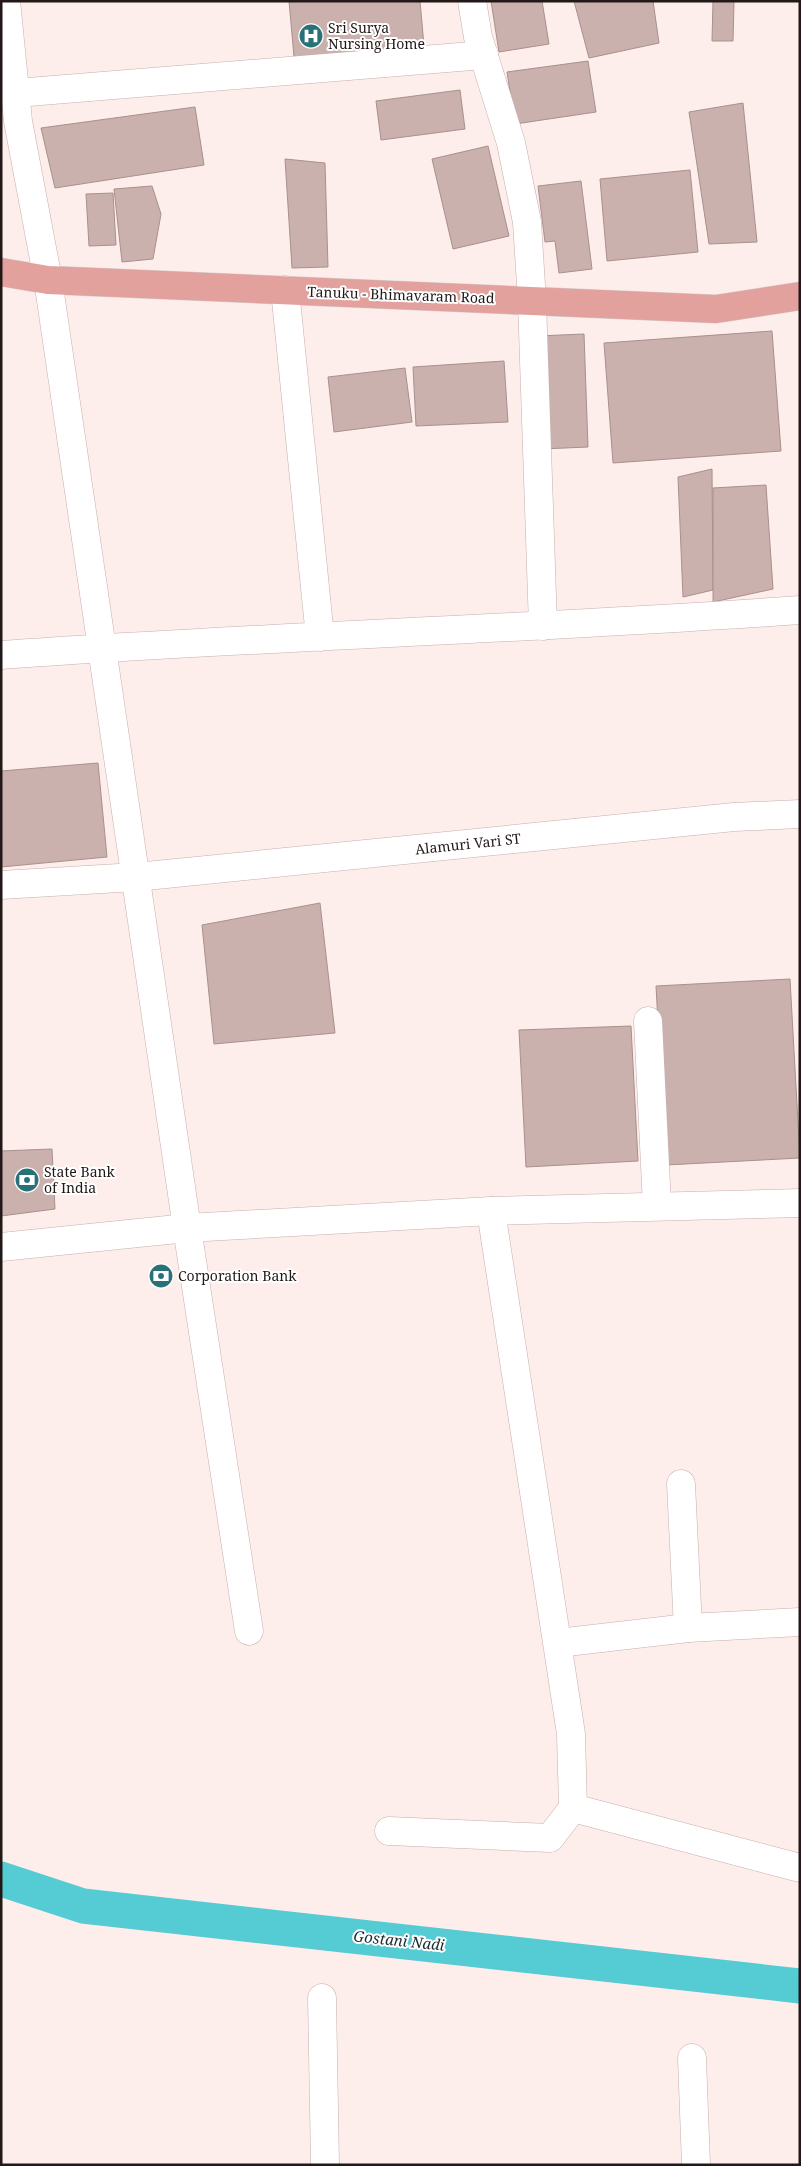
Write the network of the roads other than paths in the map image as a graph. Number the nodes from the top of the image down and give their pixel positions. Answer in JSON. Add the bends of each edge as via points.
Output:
{"nodes":[{"id":1,"x":6,"y":1,"type":"edge"},
{"id":2,"x":472,"y":1,"type":"edge"},
{"id":3,"x":484,"y":56,"type":"junction"},
{"id":4,"x":16,"y":93,"type":"junction"},
{"id":5,"x":1,"y":272,"type":"edge"},
{"id":6,"x":48,"y":280,"type":"junction"},
{"id":7,"x":285,"y":290,"type":"junction"},
{"id":8,"x":800,"y":296,"type":"edge"},
{"id":9,"x":532,"y":301,"type":"junction"},
{"id":10,"x":800,"y":610,"type":"edge"},
{"id":11,"x":543,"y":626,"type":"junction"},
{"id":12,"x":320,"y":637,"type":"junction"},
{"id":13,"x":100,"y":648,"type":"junction"},
{"id":14,"x":1,"y":655,"type":"edge"},
{"id":15,"x":800,"y":814,"type":"edge"},
{"id":16,"x":136,"y":877,"type":"junction"},
{"id":17,"x":1,"y":885,"type":"edge"},
{"id":18,"x":648,"y":1021,"type":"dead end"},
{"id":19,"x":800,"y":1203,"type":"edge"},
{"id":20,"x":657,"y":1206,"type":"junction"},
{"id":21,"x":491,"y":1211,"type":"junction"},
{"id":22,"x":187,"y":1228,"type":"junction"},
{"id":23,"x":1,"y":1247,"type":"edge"},
{"id":24,"x":681,"y":1484,"type":"dead end"},
{"id":25,"x":800,"y":1622,"type":"edge"},
{"id":26,"x":688,"y":1628,"type":"junction"},
{"id":27,"x":249,"y":1630,"type":"dead end"},
{"id":28,"x":558,"y":1643,"type":"junction"},
{"id":29,"x":573,"y":1808,"type":"junction"},
{"id":30,"x":388,"y":1831,"type":"dead end"},
{"id":31,"x":800,"y":1868,"type":"edge"},
{"id":32,"x":322,"y":1998,"type":"dead end"},
{"id":33,"x":692,"y":2058,"type":"dead end"},
{"id":34,"x":325,"y":2165,"type":"edge"},
{"id":35,"x":696,"y":2165,"type":"edge"}],
"edges":[{"from":1,"to":4,"type":"street"},
{"from":2,"to":3,"type":"street"},
{"from":3,"to":4,"type":"street"},
{"from":3,"to":9,"type":"street","via":[[515,160],[526,222]]},
{"from":4,"to":6,"type":"street","via":[[18,120]]},
{"from":5,"to":6,"type":"main road","name":"Tanuku - Bhimavaram Road"},
{"from":6,"to":7,"type":"main road","name":"Tanuku - Bhimavaram Road"},
{"from":6,"to":13,"type":"street"},
{"from":7,"to":9,"type":"main road","name":"Tanuku - Bhimavaram Road"},
{"from":7,"to":12,"type":"street"},
{"from":8,"to":9,"type":"main road","name":"Tanuku - Bhimavaram Road","via":[[716,308]]},
{"from":9,"to":11,"type":"street"},
{"from":10,"to":11,"type":"street"},
{"from":11,"to":12,"type":"street"},
{"from":12,"to":13,"type":"street"},
{"from":13,"to":14,"type":"street"},
{"from":13,"to":16,"type":"street"},
{"from":15,"to":16,"type":"street","name":"Alamuri Vari ST","via":[[734,817]]},
{"from":16,"to":17,"type":"street","name":"Alamuri Vari ST"},
{"from":16,"to":22,"type":"street"},
{"from":18,"to":20,"type":"street"},
{"from":19,"to":20,"type":"street"},
{"from":20,"to":21,"type":"street"},
{"from":21,"to":22,"type":"street"},
{"from":21,"to":28,"type":"street"},
{"from":22,"to":23,"type":"street"},
{"from":22,"to":27,"type":"street"},
{"from":24,"to":26,"type":"street"},
{"from":25,"to":26,"type":"street"},
{"from":26,"to":28,"type":"street"},
{"from":28,"to":29,"type":"street","via":[[571,1734]]},
{"from":29,"to":30,"type":"street","via":[[550,1838]]},
{"from":29,"to":31,"type":"street"},
{"from":32,"to":34,"type":"street"},
{"from":33,"to":35,"type":"street"}]}
